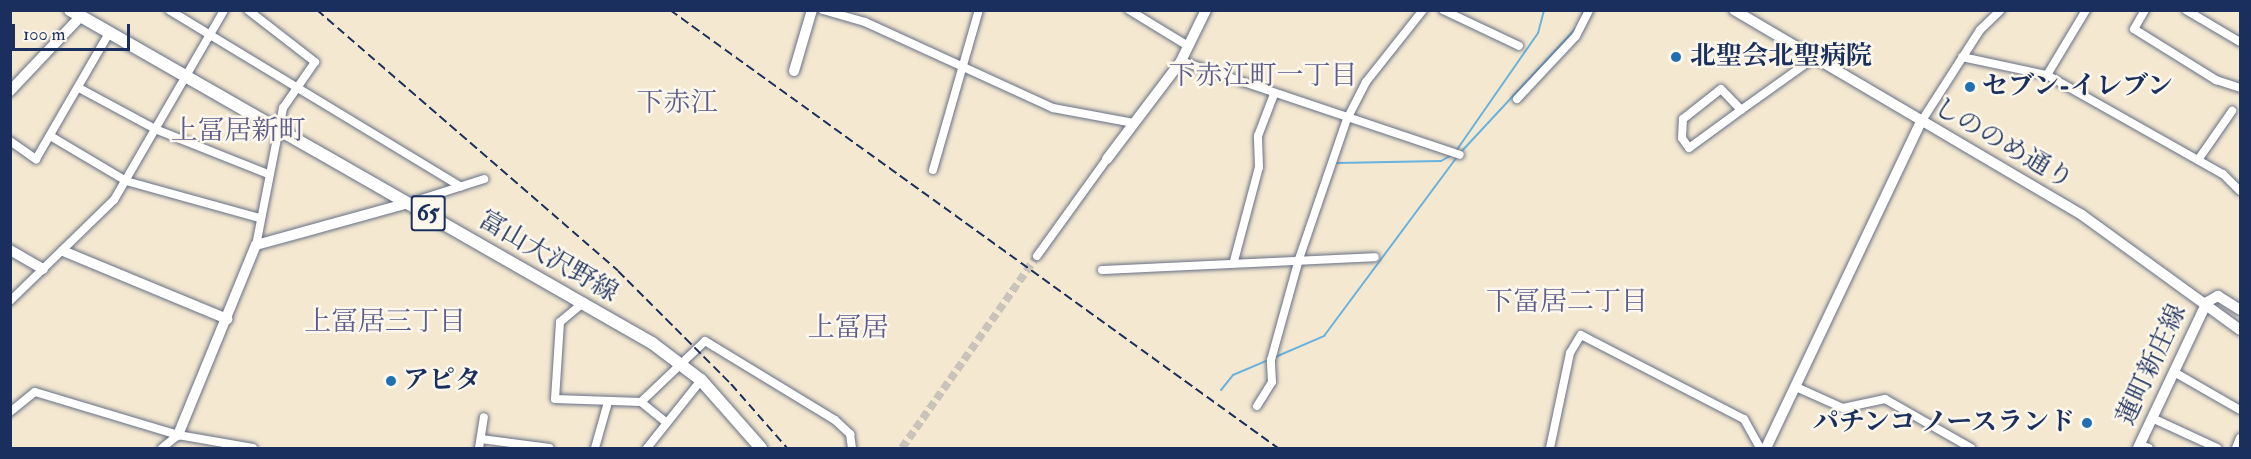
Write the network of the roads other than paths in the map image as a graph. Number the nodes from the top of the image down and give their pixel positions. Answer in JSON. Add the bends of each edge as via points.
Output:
{"nodes":[{"id":1,"x":169,"y":10,"type":"edge"},
{"id":2,"x":224,"y":10,"type":"edge"},
{"id":3,"x":248,"y":10,"type":"edge"},
{"id":4,"x":812,"y":10,"type":"edge"},
{"id":5,"x":823,"y":10,"type":"edge"},
{"id":6,"x":979,"y":10,"type":"edge"},
{"id":7,"x":1129,"y":10,"type":"edge"},
{"id":8,"x":1206,"y":10,"type":"edge"},
{"id":9,"x":1423,"y":10,"type":"edge"},
{"id":10,"x":1443,"y":10,"type":"edge"},
{"id":11,"x":1589,"y":10,"type":"edge"},
{"id":12,"x":1734,"y":10,"type":"edge"},
{"id":13,"x":2001,"y":10,"type":"edge"},
{"id":14,"x":2086,"y":10,"type":"edge"},
{"id":15,"x":2145,"y":10,"type":"edge"},
{"id":16,"x":2186,"y":10,"type":"edge"},
{"id":17,"x":79,"y":12,"type":"edge"},
{"id":18,"x":183,"y":14,"type":"edge"},
{"id":19,"x":109,"y":33,"type":"junction"},
{"id":20,"x":211,"y":34,"type":"junction"},
{"id":21,"x":2241,"y":42,"type":"edge"},
{"id":22,"x":1188,"y":46,"type":"junction"},
{"id":23,"x":1519,"y":46,"type":"dead end"},
{"id":24,"x":1962,"y":57,"type":"junction"},
{"id":25,"x":1814,"y":58,"type":"junction"},
{"id":26,"x":1180,"y":61,"type":"junction"},
{"id":27,"x":963,"y":67,"type":"junction"},
{"id":28,"x":794,"y":71,"type":"dead end"},
{"id":29,"x":2047,"y":75,"type":"junction"},
{"id":30,"x":186,"y":76,"type":"junction"},
{"id":31,"x":298,"y":85,"type":"junction"},
{"id":32,"x":79,"y":88,"type":"junction"},
{"id":33,"x":2241,"y":88,"type":"edge"},
{"id":34,"x":10,"y":91,"type":"edge"},
{"id":35,"x":1273,"y":97,"type":"junction"},
{"id":36,"x":1517,"y":99,"type":"dead end"},
{"id":37,"x":1741,"y":110,"type":"junction"},
{"id":38,"x":2232,"y":111,"type":"dead end"},
{"id":39,"x":1347,"y":119,"type":"junction"},
{"id":40,"x":1921,"y":122,"type":"junction"},
{"id":41,"x":1134,"y":123,"type":"junction"},
{"id":42,"x":155,"y":129,"type":"junction"},
{"id":43,"x":279,"y":130,"type":"junction"},
{"id":44,"x":52,"y":137,"type":"junction"},
{"id":45,"x":10,"y":141,"type":"edge"},
{"id":46,"x":1460,"y":155,"type":"dead end"},
{"id":47,"x":1107,"y":159,"type":"joint"},
{"id":48,"x":2198,"y":160,"type":"junction"},
{"id":49,"x":933,"y":170,"type":"dead end"},
{"id":50,"x":268,"y":174,"type":"junction"},
{"id":51,"x":484,"y":179,"type":"dead end"},
{"id":52,"x":126,"y":181,"type":"junction"},
{"id":53,"x":461,"y":187,"type":"junction"},
{"id":54,"x":2241,"y":191,"type":"edge"},
{"id":55,"x":410,"y":203,"type":"junction"},
{"id":56,"x":259,"y":218,"type":"junction"},
{"id":57,"x":256,"y":245,"type":"junction"},
{"id":58,"x":10,"y":250,"type":"edge"},
{"id":59,"x":63,"y":251,"type":"junction"},
{"id":60,"x":1037,"y":256,"type":"tunnel mouth"},
{"id":61,"x":1376,"y":257,"type":"dead end"},
{"id":62,"x":1299,"y":259,"type":"junction"},
{"id":63,"x":1234,"y":261,"type":"junction"},
{"id":64,"x":43,"y":269,"type":"junction"},
{"id":65,"x":1102,"y":270,"type":"dead end"},
{"id":66,"x":10,"y":301,"type":"edge"},
{"id":67,"x":584,"y":302,"type":"junction"},
{"id":68,"x":2207,"y":302,"type":"junction"},
{"id":69,"x":2241,"y":311,"type":"edge"},
{"id":70,"x":227,"y":319,"type":"junction"},
{"id":71,"x":2241,"y":330,"type":"edge"},
{"id":72,"x":682,"y":365,"type":"junction"},
{"id":73,"x":2174,"y":372,"type":"junction"},
{"id":74,"x":701,"y":380,"type":"junction"},
{"id":75,"x":1796,"y":387,"type":"junction"},
{"id":76,"x":608,"y":402,"type":"junction"},
{"id":77,"x":641,"y":402,"type":"junction"},
{"id":78,"x":1257,"y":406,"type":"dead end"},
{"id":79,"x":2241,"y":410,"type":"edge"},
{"id":80,"x":10,"y":412,"type":"edge"},
{"id":81,"x":484,"y":417,"type":"dead end"},
{"id":82,"x":2152,"y":418,"type":"junction"},
{"id":83,"x":666,"y":422,"type":"junction"},
{"id":84,"x":178,"y":435,"type":"junction"},
{"id":85,"x":2241,"y":438,"type":"edge"},
{"id":86,"x":481,"y":439,"type":"junction"},
{"id":87,"x":2142,"y":447,"type":"edge"},
{"id":88,"x":162,"y":448,"type":"edge"},
{"id":89,"x":253,"y":448,"type":"edge"},
{"id":90,"x":479,"y":448,"type":"edge"},
{"id":91,"x":549,"y":448,"type":"edge"},
{"id":92,"x":595,"y":448,"type":"edge"},
{"id":93,"x":647,"y":448,"type":"edge"},
{"id":94,"x":761,"y":448,"type":"edge"},
{"id":95,"x":852,"y":448,"type":"edge"},
{"id":96,"x":1550,"y":448,"type":"edge"},
{"id":97,"x":1760,"y":448,"type":"edge"},
{"id":98,"x":1766,"y":448,"type":"edge"},
{"id":99,"x":1971,"y":448,"type":"edge"},
{"id":100,"x":2217,"y":448,"type":"edge"},
{"id":101,"x":2236,"y":448,"type":"edge"}],
"edges":[{"from":1,"to":18,"type":"street"},
{"from":2,"to":20,"type":"street"},
{"from":3,"to":31,"type":"street","via":[[315,62]]},
{"from":4,"to":28,"type":"street"},
{"from":5,"to":27,"type":"street","via":[[865,22]]},
{"from":6,"to":27,"type":"street"},
{"from":7,"to":22,"type":"street"},
{"from":8,"to":22,"type":"street"},
{"from":9,"to":39,"type":"street","via":[[1366,82]]},
{"from":10,"to":23,"type":"street"},
{"from":11,"to":36,"type":"street","via":[[1576,36]]},
{"from":12,"to":25,"type":"street","name":"しののめ通り"},
{"from":13,"to":24,"type":"street"},
{"from":14,"to":29,"type":"street"},
{"from":15,"to":33,"type":"street","via":[[2134,29],[2216,80]]},
{"from":16,"to":21,"type":"street"},
{"from":17,"to":19,"type":"main road","name":"富山大沢野線","number":"65"},
{"from":17,"to":34,"type":"street"},
{"from":18,"to":20,"type":"street"},
{"from":19,"to":30,"type":"main road","name":"富山大沢野線","number":"65"},
{"from":19,"to":32,"type":"street"},
{"from":20,"to":30,"type":"street"},
{"from":20,"to":31,"type":"street"},
{"from":22,"to":26,"type":"street"},
{"from":24,"to":29,"type":"street"},
{"from":24,"to":40,"type":"street"},
{"from":25,"to":37,"type":"street"},
{"from":25,"to":40,"type":"street","name":"しののめ通り"},
{"from":26,"to":35,"type":"street"},
{"from":26,"to":41,"type":"street"},
{"from":27,"to":41,"type":"street","via":[[1053,108]]},
{"from":27,"to":49,"type":"street"},
{"from":29,"to":48,"type":"street"},
{"from":30,"to":42,"type":"street"},
{"from":30,"to":43,"type":"main road","name":"富山大沢野線","number":"65"},
{"from":31,"to":43,"type":"street","via":[[283,108]]},
{"from":31,"to":53,"type":"street"},
{"from":32,"to":42,"type":"street"},
{"from":32,"to":44,"type":"street"},
{"from":35,"to":39,"type":"street"},
{"from":35,"to":63,"type":"street","via":[[1258,136],[1258,167]]},
{"from":37,"to":37,"type":"street","via":[[1721,89],[1683,120],[1682,138],[1689,148]]},
{"from":38,"to":48,"type":"street"},
{"from":39,"to":46,"type":"street"},
{"from":39,"to":62,"type":"street"},
{"from":40,"to":68,"type":"street","name":"しののめ通り","via":[[2082,215]]},
{"from":40,"to":75,"type":"street"},
{"from":41,"to":47,"type":"street"},
{"from":42,"to":50,"type":"street"},
{"from":42,"to":52,"type":"street"},
{"from":43,"to":50,"type":"street"},
{"from":43,"to":55,"type":"main road","name":"富山大沢野線","number":"65"},
{"from":44,"to":45,"type":"street","via":[[36,159]]},
{"from":44,"to":52,"type":"street"},
{"from":47,"to":60,"type":"street"},
{"from":48,"to":54,"type":"street"},
{"from":50,"to":56,"type":"street"},
{"from":51,"to":53,"type":"street"},
{"from":52,"to":56,"type":"street"},
{"from":52,"to":59,"type":"street"},
{"from":53,"to":55,"type":"street"},
{"from":55,"to":57,"type":"street"},
{"from":55,"to":67,"type":"main road","name":"富山大沢野線","number":"65"},
{"from":56,"to":57,"type":"street"},
{"from":57,"to":70,"type":"street"},
{"from":58,"to":64,"type":"street"},
{"from":59,"to":64,"type":"street"},
{"from":59,"to":70,"type":"street"},
{"from":61,"to":62,"type":"street"},
{"from":62,"to":63,"type":"street"},
{"from":62,"to":78,"type":"street","via":[[1271,360],[1272,382]]},
{"from":63,"to":65,"type":"street"},
{"from":64,"to":66,"type":"street"},
{"from":67,"to":72,"type":"main road","name":"富山大沢野線","number":"65"},
{"from":67,"to":76,"type":"street","via":[[560,322],[555,399]]},
{"from":68,"to":69,"type":"street","via":[[2218,296]]},
{"from":68,"to":71,"type":"street","name":"しののめ通り"},
{"from":68,"to":73,"type":"street","name":"蓮町新庄線"},
{"from":70,"to":84,"type":"street"},
{"from":72,"to":74,"type":"main road","name":"富山大沢野線","number":"65"},
{"from":72,"to":77,"type":"street"},
{"from":72,"to":95,"type":"street","via":[[705,341],[716,345],[835,420],[850,434]]},
{"from":73,"to":79,"type":"street"},
{"from":73,"to":82,"type":"street","name":"蓮町新庄線"},
{"from":74,"to":83,"type":"street"},
{"from":74,"to":94,"type":"main road","name":"富山大沢野線","number":"65"},
{"from":75,"to":98,"type":"street"},
{"from":75,"to":99,"type":"street","via":[[1843,408],[1886,399]]},
{"from":76,"to":77,"type":"street"},
{"from":76,"to":92,"type":"street"},
{"from":77,"to":83,"type":"street"},
{"from":80,"to":84,"type":"street","via":[[35,392]]},
{"from":81,"to":86,"type":"street"},
{"from":82,"to":87,"type":"street","name":"蓮町新庄線"},
{"from":82,"to":100,"type":"street"},
{"from":83,"to":93,"type":"street"},
{"from":84,"to":88,"type":"street"},
{"from":84,"to":89,"type":"street"},
{"from":85,"to":101,"type":"street"},
{"from":86,"to":90,"type":"street"},
{"from":86,"to":91,"type":"street"},
{"from":96,"to":97,"type":"street","via":[[1570,353],[1581,335],[1744,419]]}]}
